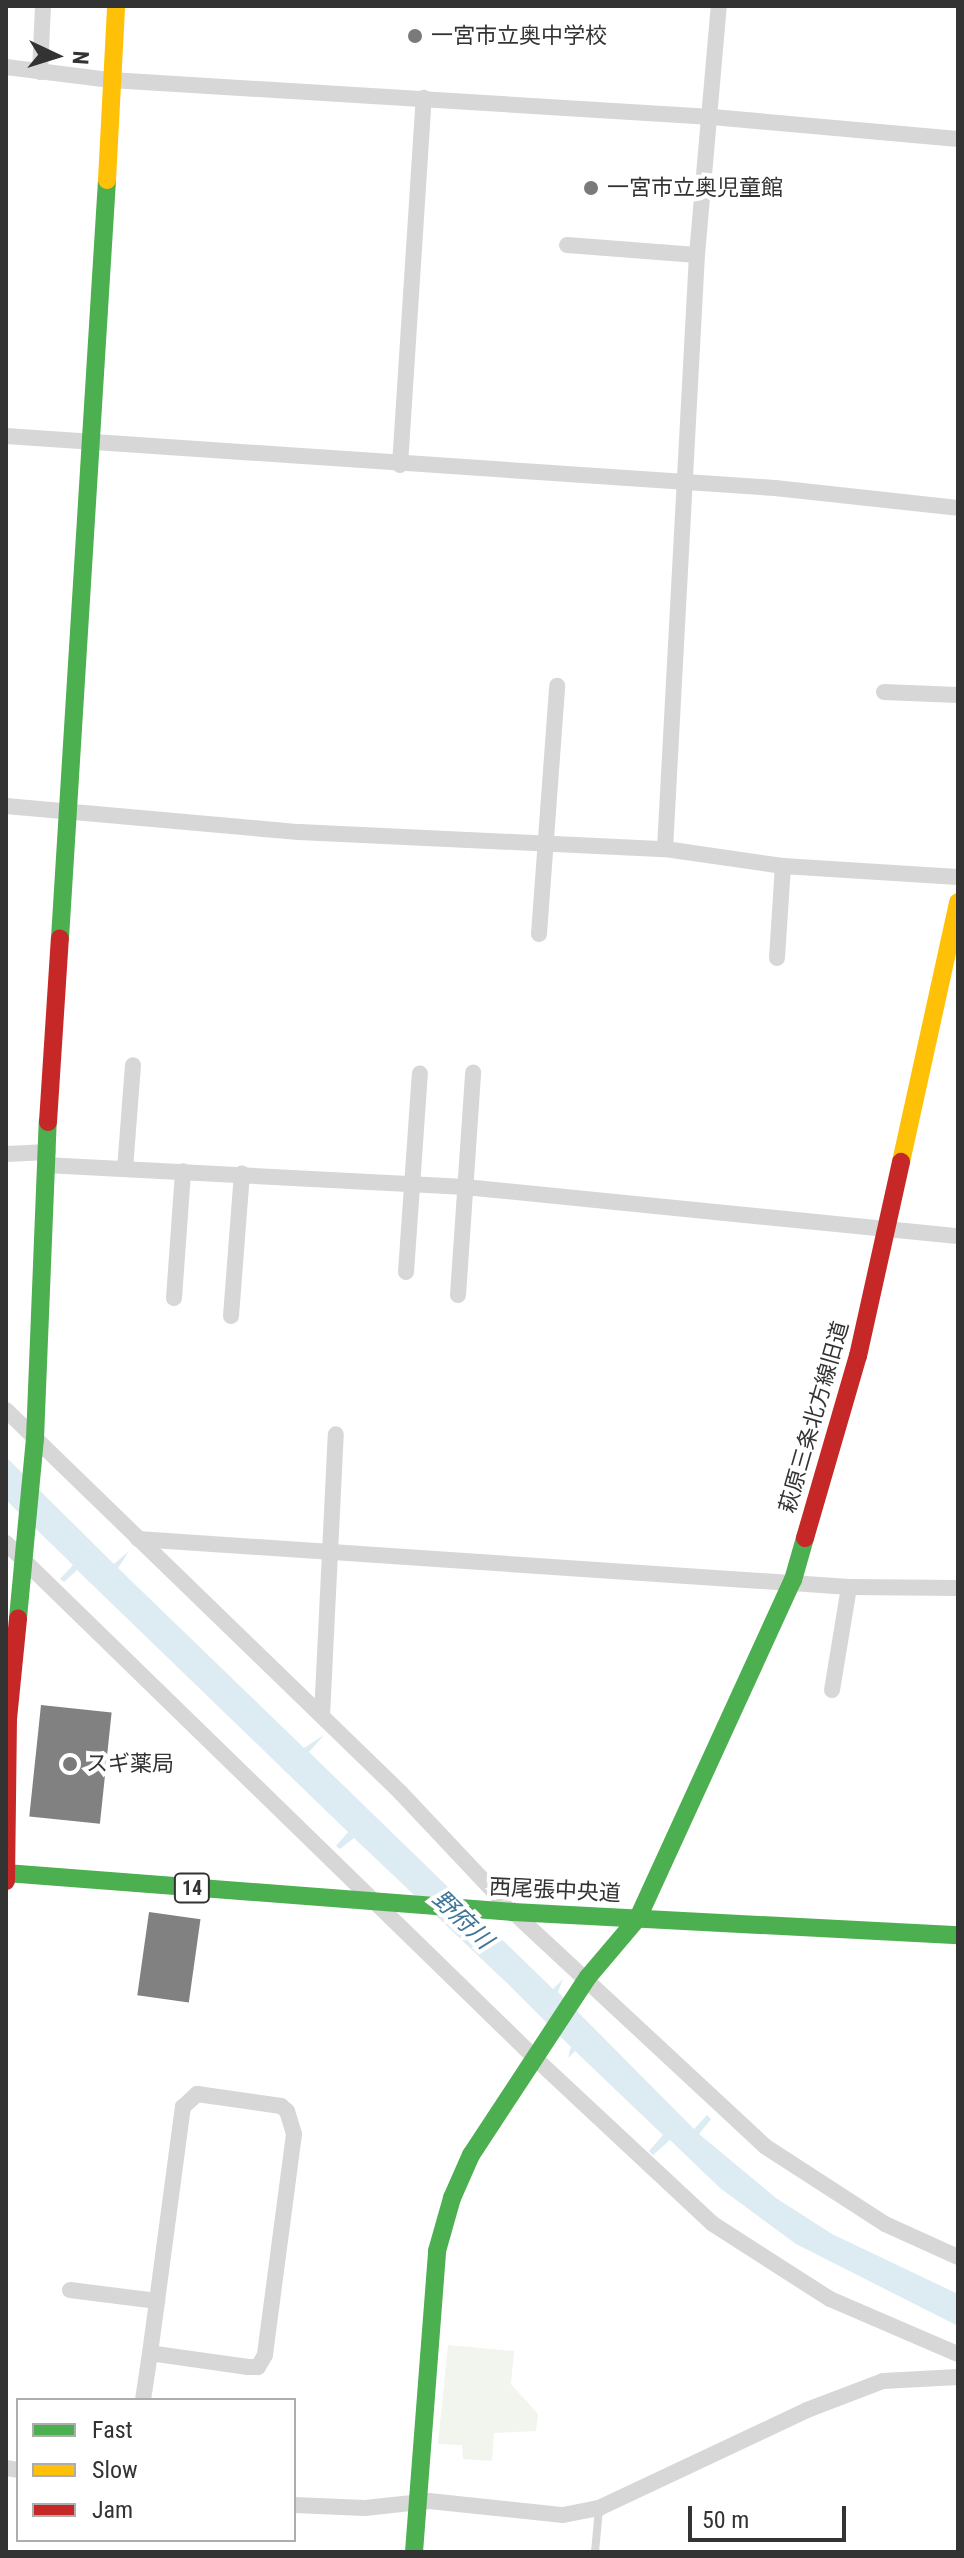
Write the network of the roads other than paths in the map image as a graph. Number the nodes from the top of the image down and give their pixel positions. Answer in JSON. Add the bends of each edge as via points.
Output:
{"nodes":[{"id":1,"x":43,"y":6,"type":"edge"},
{"id":2,"x":116,"y":6,"type":"edge"},
{"id":3,"x":719,"y":6,"type":"edge"},
{"id":4,"x":6,"y":67,"type":"edge"},
{"id":5,"x":40,"y":72,"type":"junction"},
{"id":6,"x":111,"y":80,"type":"junction"},
{"id":7,"x":424,"y":98,"type":"junction"},
{"id":8,"x":712,"y":117,"type":"junction"},
{"id":9,"x":958,"y":139,"type":"edge"},
{"id":10,"x":567,"y":245,"type":"dead end"},
{"id":11,"x":697,"y":255,"type":"junction"},
{"id":12,"x":6,"y":436,"type":"edge"},
{"id":13,"x":93,"y":444,"type":"junction"},
{"id":14,"x":400,"y":465,"type":"junction"},
{"id":15,"x":686,"y":484,"type":"junction"},
{"id":16,"x":958,"y":508,"type":"edge"},
{"id":17,"x":557,"y":686,"type":"dead end"},
{"id":18,"x":884,"y":692,"type":"dead end"},
{"id":19,"x":958,"y":695,"type":"edge"},
{"id":20,"x":6,"y":806,"type":"edge"},
{"id":21,"x":70,"y":811,"type":"junction"},
{"id":22,"x":543,"y":845,"type":"junction"},
{"id":23,"x":665,"y":849,"type":"junction"},
{"id":24,"x":783,"y":866,"type":"junction"},
{"id":25,"x":958,"y":877,"type":"edge"},
{"id":26,"x":958,"y":902,"type":"edge"},
{"id":27,"x":539,"y":934,"type":"dead end"},
{"id":28,"x":777,"y":958,"type":"dead end"},
{"id":29,"x":133,"y":1065,"type":"dead end"},
{"id":30,"x":420,"y":1073,"type":"dead end"},
{"id":31,"x":473,"y":1073,"type":"dead end"},
{"id":32,"x":6,"y":1154,"type":"edge"},
{"id":33,"x":46,"y":1159,"type":"junction"},
{"id":34,"x":125,"y":1169,"type":"junction"},
{"id":35,"x":183,"y":1171,"type":"junction"},
{"id":36,"x":242,"y":1173,"type":"junction"},
{"id":37,"x":412,"y":1183,"type":"junction"},
{"id":38,"x":465,"y":1187,"type":"junction"},
{"id":39,"x":887,"y":1232,"type":"junction"},
{"id":40,"x":958,"y":1236,"type":"edge"},
{"id":41,"x":406,"y":1272,"type":"dead end"},
{"id":42,"x":458,"y":1295,"type":"dead end"},
{"id":43,"x":174,"y":1298,"type":"dead end"},
{"id":44,"x":231,"y":1316,"type":"dead end"},
{"id":45,"x":6,"y":1410,"type":"edge"},
{"id":46,"x":336,"y":1434,"type":"dead end"},
{"id":47,"x":35,"y":1444,"type":"junction"},
{"id":48,"x":138,"y":1539,"type":"junction"},
{"id":49,"x":6,"y":1543,"type":"edge"},
{"id":50,"x":330,"y":1551,"type":"junction"},
{"id":51,"x":26,"y":1559,"type":"junction"},
{"id":52,"x":793,"y":1580,"type":"junction"},
{"id":53,"x":849,"y":1587,"type":"junction"},
{"id":54,"x":958,"y":1588,"type":"edge"},
{"id":55,"x":832,"y":1690,"type":"dead end"},
{"id":56,"x":322,"y":1716,"type":"junction"},
{"id":57,"x":6,"y":1876,"type":"edge"},
{"id":58,"x":377,"y":1902,"type":"junction"},
{"id":59,"x":513,"y":1912,"type":"junction"},
{"id":60,"x":638,"y":1918,"type":"junction"},
{"id":61,"x":958,"y":1935,"type":"edge"},
{"id":62,"x":586,"y":1980,"type":"junction"},
{"id":63,"x":538,"y":2056,"type":"junction"},
{"id":64,"x":958,"y":2257,"type":"edge"},
{"id":65,"x":70,"y":2290,"type":"dead end"},
{"id":66,"x":157,"y":2301,"type":"junction"},
{"id":67,"x":150,"y":2353,"type":"junction"},
{"id":68,"x":958,"y":2354,"type":"edge"},
{"id":69,"x":958,"y":2377,"type":"edge"},
{"id":70,"x":143,"y":2398,"type":"edge"},
{"id":71,"x":418,"y":2504,"type":"junction"},
{"id":72,"x":296,"y":2505,"type":"edge"},
{"id":73,"x":599,"y":2508,"type":"junction"},
{"id":74,"x":414,"y":2552,"type":"edge"},
{"id":75,"x":595,"y":2552,"type":"edge"}],
"edges":[{"from":1,"to":5,"type":"street"},
{"from":2,"to":6,"type":"street"},
{"from":3,"to":8,"type":"street"},
{"from":4,"to":5,"type":"street"},
{"from":5,"to":6,"type":"street"},
{"from":6,"to":7,"type":"street"},
{"from":6,"to":13,"type":"street"},
{"from":7,"to":8,"type":"street"},
{"from":7,"to":14,"type":"street"},
{"from":8,"to":9,"type":"street"},
{"from":8,"to":11,"type":"street"},
{"from":10,"to":11,"type":"street"},
{"from":11,"to":15,"type":"street"},
{"from":12,"to":13,"type":"street"},
{"from":13,"to":14,"type":"street"},
{"from":13,"to":21,"type":"street"},
{"from":14,"to":15,"type":"street"},
{"from":15,"to":16,"type":"street"},
{"from":15,"to":23,"type":"street"},
{"from":17,"to":22,"type":"street"},
{"from":18,"to":19,"type":"street"},
{"from":20,"to":21,"type":"street"},
{"from":21,"to":22,"type":"street","via":[[299,832]]},
{"from":21,"to":33,"type":"street"},
{"from":22,"to":23,"type":"street"},
{"from":22,"to":27,"type":"street"},
{"from":23,"to":24,"type":"street"},
{"from":24,"to":25,"type":"street"},
{"from":24,"to":28,"type":"street"},
{"from":26,"to":39,"type":"street","name":"萩原三条北方線旧道"},
{"from":29,"to":34,"type":"street"},
{"from":30,"to":37,"type":"street"},
{"from":31,"to":38,"type":"street"},
{"from":32,"to":33,"type":"street"},
{"from":33,"to":34,"type":"street"},
{"from":33,"to":47,"type":"street"},
{"from":34,"to":35,"type":"street"},
{"from":35,"to":36,"type":"street"},
{"from":35,"to":43,"type":"street"},
{"from":36,"to":37,"type":"street"},
{"from":36,"to":44,"type":"street"},
{"from":37,"to":38,"type":"street"},
{"from":37,"to":41,"type":"street"},
{"from":38,"to":39,"type":"street"},
{"from":38,"to":42,"type":"street"},
{"from":39,"to":40,"type":"street"},
{"from":39,"to":52,"type":"street","name":"萩原三条北方線旧道"},
{"from":45,"to":47,"type":"street"},
{"from":46,"to":50,"type":"street"},
{"from":47,"to":48,"type":"street"},
{"from":47,"to":51,"type":"street"},
{"from":48,"to":50,"type":"street"},
{"from":48,"to":56,"type":"street"},
{"from":49,"to":51,"type":"street"},
{"from":50,"to":52,"type":"street"},
{"from":50,"to":56,"type":"street"},
{"from":51,"to":57,"type":"street","via":[[8,1719]]},
{"from":51,"to":58,"type":"street"},
{"from":52,"to":53,"type":"street"},
{"from":52,"to":60,"type":"street","name":"萩原三条北方線旧道"},
{"from":53,"to":54,"type":"street"},
{"from":53,"to":55,"type":"street"},
{"from":56,"to":59,"type":"street"},
{"from":57,"to":58,"type":"street","name":"西尾張中央道","number":"14"},
{"from":58,"to":59,"type":"street","name":"西尾張中央道","number":"14"},
{"from":58,"to":63,"type":"street"},
{"from":59,"to":60,"type":"street","name":"西尾張中央道","number":"14"},
{"from":59,"to":62,"type":"street"},
{"from":60,"to":61,"type":"street","name":"西尾張中央道","number":"14"},
{"from":60,"to":62,"type":"street","name":"萩原三条北方線旧道"},
{"from":62,"to":63,"type":"street","name":"萩原三条北方線旧道"},
{"from":62,"to":64,"type":"street","via":[[766,2147],[885,2224]]},
{"from":63,"to":68,"type":"street","via":[[713,2224],[769,2264],[842,2305]]},
{"from":63,"to":71,"type":"street","name":"萩原三条北方線旧道","via":[[471,2155],[437,2251]]},
{"from":65,"to":66,"type":"street"},
{"from":66,"to":67,"type":"street"},
{"from":66,"to":67,"type":"street","via":[[187,2099],[197,2094],[281,2106],[294,2134],[265,2355],[258,2367],[248,2367]]},
{"from":67,"to":70,"type":"street"},
{"from":69,"to":73,"type":"street","via":[[883,2381],[807,2410]]},
{"from":71,"to":72,"type":"street"},
{"from":71,"to":73,"type":"street","via":[[563,2515]]},
{"from":71,"to":74,"type":"street","name":"萩原三条北方線旧道"},
{"from":73,"to":75,"type":"lane"}]}
